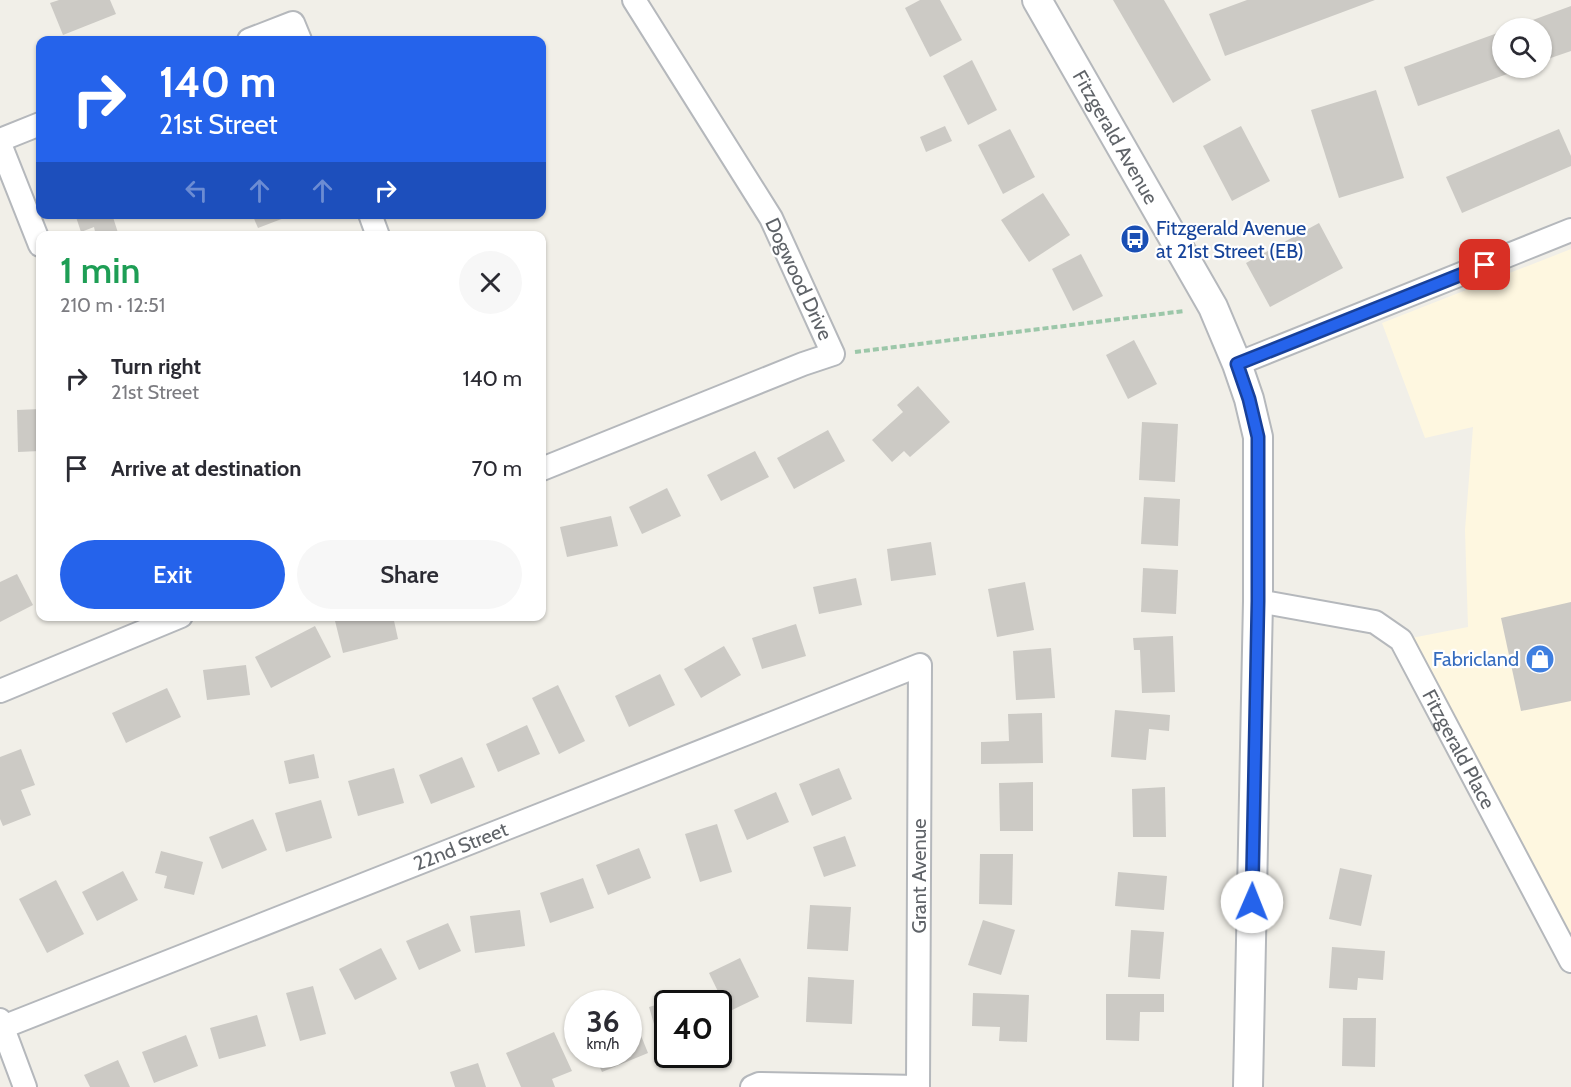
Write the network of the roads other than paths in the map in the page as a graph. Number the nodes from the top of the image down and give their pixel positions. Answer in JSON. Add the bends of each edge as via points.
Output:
{"nodes":[{"id":1,"x":634,"y":0,"type":"edge"},
{"id":2,"x":1037,"y":0,"type":"edge"},
{"id":3,"x":259,"y":36,"type":"edge"},
{"id":4,"x":298,"y":36,"type":"edge"},
{"id":5,"x":36,"y":126,"type":"edge"},
{"id":6,"x":0,"y":142,"type":"edge"},
{"id":7,"x":1571,"y":230,"type":"edge"},
{"id":8,"x":36,"y":235,"type":"edge"},
{"id":9,"x":1237,"y":364,"type":"junction"},
{"id":10,"x":546,"y":467,"type":"edge"},
{"id":11,"x":1258,"y":601,"type":"junction"},
{"id":12,"x":169,"y":621,"type":"edge"},
{"id":13,"x":920,"y":665,"type":"joint"},
{"id":14,"x":0,"y":691,"type":"edge"},
{"id":15,"x":1571,"y":961,"type":"edge"},
{"id":16,"x":1,"y":1023,"type":"edge"},
{"id":17,"x":25,"y":1087,"type":"edge"},
{"id":18,"x":752,"y":1087,"type":"edge"},
{"id":19,"x":918,"y":1087,"type":"edge"},
{"id":20,"x":1248,"y":1087,"type":"edge"}],
"edges":[{"from":1,"to":10,"type":"street","name":"Dogwood Drive","via":[[771,218],[833,354]]},
{"from":2,"to":9,"type":"street","name":"Fitzgerald Avenue","via":[[1213,307]]},
{"from":3,"to":4,"type":"street","via":[[293,23]]},
{"from":5,"to":6,"type":"street"},
{"from":6,"to":8,"type":"street"},
{"from":7,"to":9,"type":"street"},
{"from":9,"to":11,"type":"street","name":"Fitzgerald Avenue","via":[[1258,437]]},
{"from":11,"to":15,"type":"street","name":"Fitzgerald Place","via":[[1375,622],[1401,640]]},
{"from":11,"to":20,"type":"street","name":"Fitzgerald Avenue"},
{"from":12,"to":14,"type":"street"},
{"from":13,"to":16,"type":"street","name":"22nd Street"},
{"from":13,"to":19,"type":"street","name":"Grant Avenue"},
{"from":16,"to":17,"type":"street"},
{"from":18,"to":19,"type":"street"}]}
